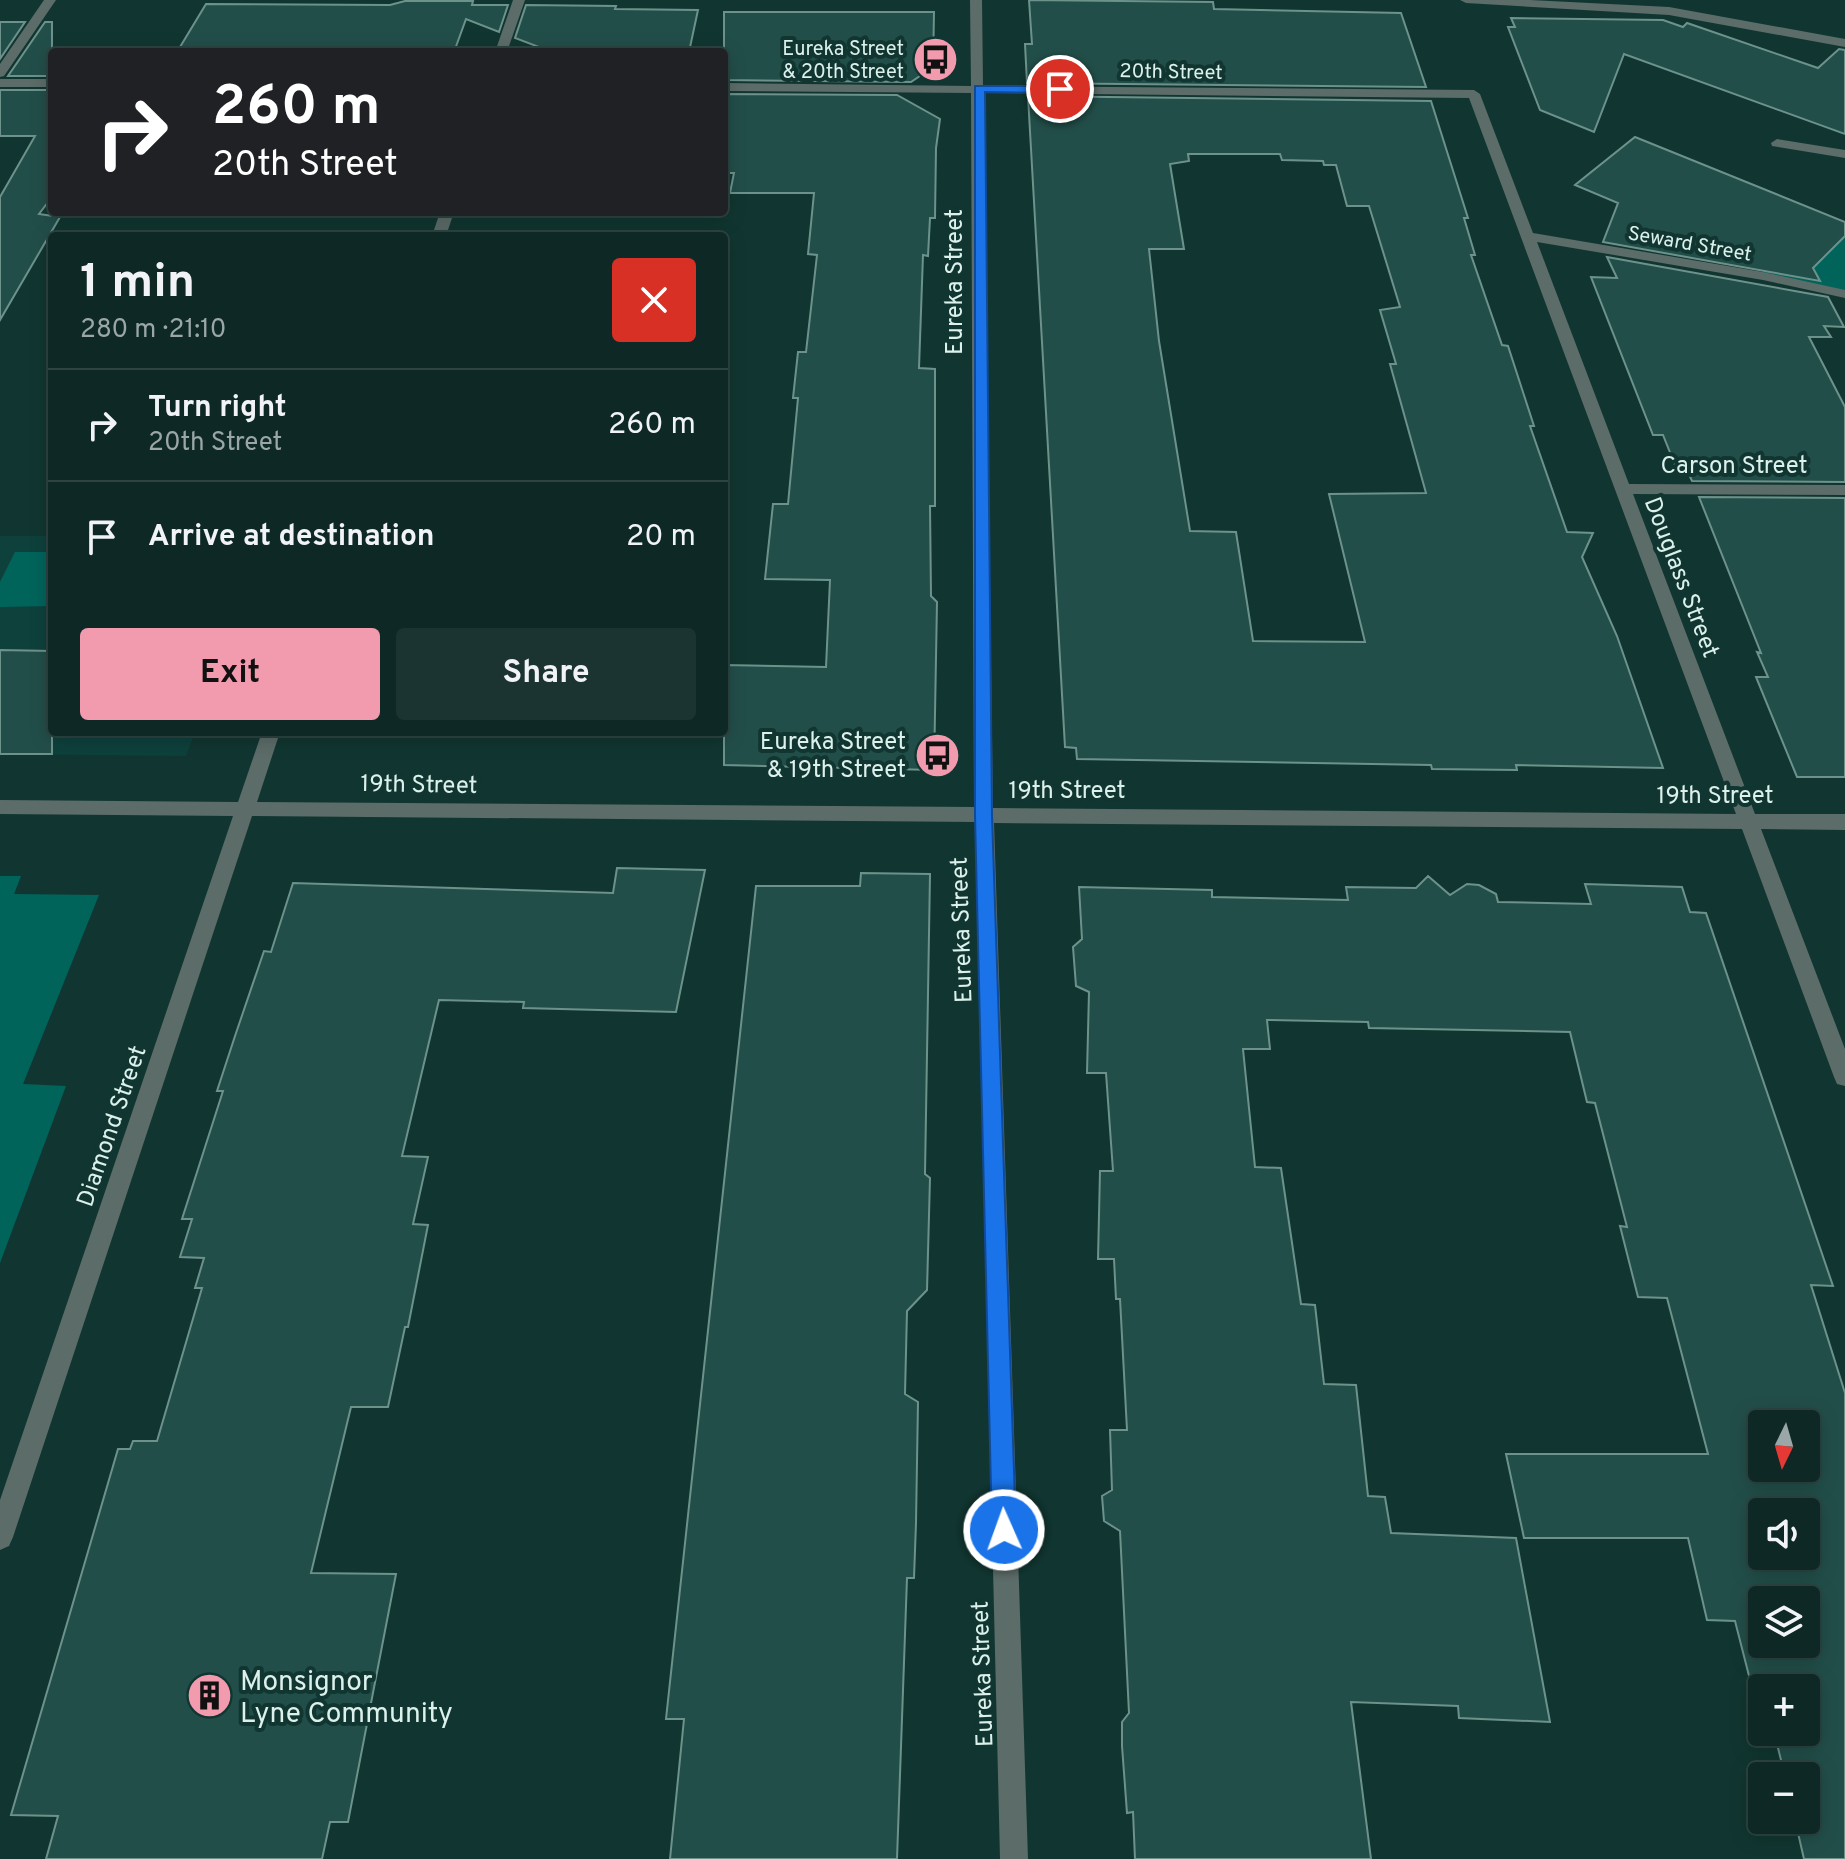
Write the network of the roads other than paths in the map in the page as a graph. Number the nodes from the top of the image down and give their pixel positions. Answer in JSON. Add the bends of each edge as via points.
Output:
{"nodes":[{"id":1,"x":50,"y":0,"type":"edge"},
{"id":2,"x":519,"y":0,"type":"edge"},
{"id":3,"x":976,"y":0,"type":"edge"},
{"id":4,"x":1466,"y":0,"type":"edge"},
{"id":5,"x":1601,"y":4,"type":"edge"},
{"id":6,"x":1845,"y":43,"type":"edge"},
{"id":7,"x":502,"y":48,"type":"edge"},
{"id":8,"x":0,"y":73,"type":"edge"},
{"id":9,"x":0,"y":83,"type":"edge"},
{"id":10,"x":48,"y":83,"type":"edge"},
{"id":11,"x":728,"y":87,"type":"edge"},
{"id":12,"x":979,"y":89,"type":"junction"},
{"id":13,"x":1474,"y":94,"type":"joint"},
{"id":14,"x":1777,"y":143,"type":"dead end"},
{"id":15,"x":1845,"y":154,"type":"edge"},
{"id":16,"x":1527,"y":236,"type":"junction"},
{"id":17,"x":1845,"y":294,"type":"edge"},
{"id":18,"x":1623,"y":489,"type":"junction"},
{"id":19,"x":1845,"y":490,"type":"edge"},
{"id":20,"x":270,"y":736,"type":"edge"},
{"id":21,"x":0,"y":807,"type":"edge"},
{"id":22,"x":246,"y":809,"type":"junction"},
{"id":23,"x":984,"y":816,"type":"junction"},
{"id":24,"x":1748,"y":821,"type":"junction"},
{"id":25,"x":1845,"y":822,"type":"edge"},
{"id":26,"x":1845,"y":1077,"type":"edge"},
{"id":27,"x":0,"y":1537,"type":"edge"},
{"id":28,"x":1014,"y":1859,"type":"edge"}],
"edges":[{"from":1,"to":8,"type":"street"},
{"from":2,"to":7,"type":"street"},
{"from":3,"to":12,"type":"street","name":"Eureka Street"},
{"from":4,"to":5,"type":"street"},
{"from":5,"to":6,"type":"street"},
{"from":9,"to":10,"type":"street"},
{"from":11,"to":12,"type":"street","name":"20th Street"},
{"from":12,"to":13,"type":"street","name":"20th Street"},
{"from":12,"to":23,"type":"street","name":"Eureka Street"},
{"from":13,"to":16,"type":"street","name":"Douglass Street"},
{"from":14,"to":15,"type":"street"},
{"from":16,"to":17,"type":"street","name":"Seward Street"},
{"from":16,"to":18,"type":"street","name":"Douglass Street"},
{"from":18,"to":19,"type":"street","name":"Carson Street"},
{"from":18,"to":24,"type":"street","name":"Douglass Street"},
{"from":20,"to":22,"type":"street","name":"Diamond Street"},
{"from":21,"to":22,"type":"street","name":"19th Street"},
{"from":22,"to":23,"type":"street","name":"19th Street"},
{"from":22,"to":27,"type":"street","name":"Diamond Street"},
{"from":23,"to":24,"type":"street","name":"19th Street"},
{"from":23,"to":28,"type":"street","name":"Eureka Street"},
{"from":24,"to":25,"type":"street","name":"19th Street"},
{"from":24,"to":26,"type":"street","name":"Douglass Street"}]}
